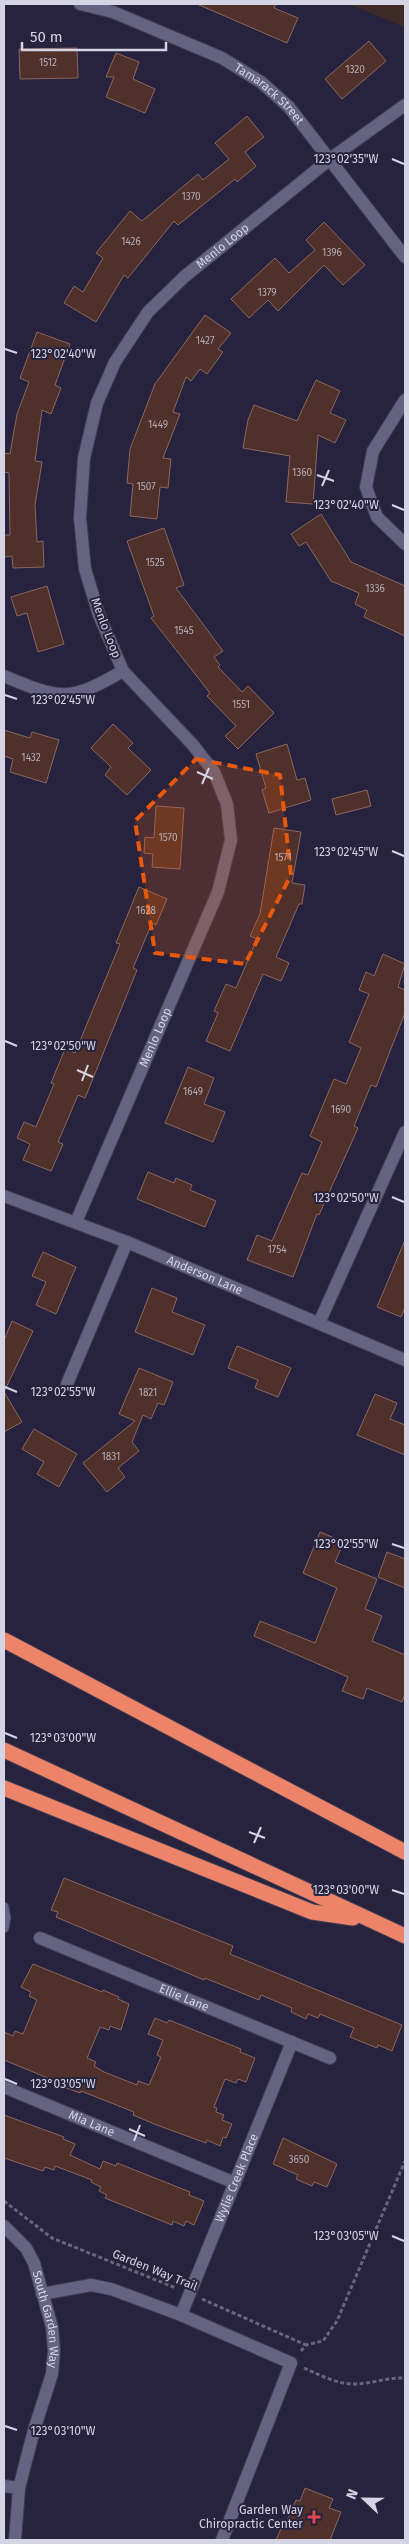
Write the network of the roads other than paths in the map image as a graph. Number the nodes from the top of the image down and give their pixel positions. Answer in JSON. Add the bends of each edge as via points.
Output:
{"nodes":[{"id":1,"x":80,"y":4,"type":"edge"},
{"id":2,"x":405,"y":105,"type":"edge"},
{"id":3,"x":330,"y":159,"type":"junction"},
{"id":4,"x":405,"y":257,"type":"edge"},
{"id":5,"x":405,"y":400,"type":"edge"},
{"id":6,"x":405,"y":544,"type":"edge"},
{"id":7,"x":123,"y":672,"type":"junction"},
{"id":8,"x":4,"y":676,"type":"edge"},
{"id":9,"x":405,"y":1135,"type":"edge"},
{"id":10,"x":4,"y":1196,"type":"edge"},
{"id":11,"x":76,"y":1222,"type":"junction"},
{"id":12,"x":127,"y":1242,"type":"junction"},
{"id":13,"x":319,"y":1323,"type":"junction"},
{"id":14,"x":405,"y":1360,"type":"edge"},
{"id":15,"x":67,"y":1384,"type":"dead end"},
{"id":16,"x":4,"y":1640,"type":"edge"},
{"id":17,"x":4,"y":1750,"type":"edge"},
{"id":18,"x":4,"y":1788,"type":"edge"},
{"id":19,"x":405,"y":1852,"type":"edge"},
{"id":20,"x":4,"y":1907,"type":"edge"},
{"id":21,"x":370,"y":1921,"type":"junction"},
{"id":22,"x":4,"y":1928,"type":"edge"},
{"id":23,"x":405,"y":1936,"type":"edge"},
{"id":24,"x":40,"y":1938,"type":"dead end"},
{"id":25,"x":292,"y":2042,"type":"junction"},
{"id":26,"x":330,"y":2058,"type":"dead end"},
{"id":27,"x":4,"y":2087,"type":"edge"},
{"id":28,"x":235,"y":2183,"type":"junction"},
{"id":29,"x":4,"y":2226,"type":"edge"},
{"id":30,"x":42,"y":2294,"type":"junction"},
{"id":31,"x":180,"y":2315,"type":"junction"},
{"id":32,"x":4,"y":2486,"type":"edge"},
{"id":33,"x":20,"y":2488,"type":"junction"},
{"id":34,"x":15,"y":2540,"type":"edge"},
{"id":35,"x":222,"y":2540,"type":"edge"}],
"edges":[{"from":1,"to":3,"type":"street","name":"Tamarack Street","via":[[114,12],[213,54],[260,82],[289,107]]},
{"from":2,"to":3,"type":"street","name":"Menlo Loop"},
{"from":3,"to":4,"type":"street","name":"Tamarack Street"},
{"from":3,"to":7,"type":"street","name":"Menlo Loop","via":[[184,276],[148,312],[115,362],[97,403],[84,458],[80,518],[85,569]]},
{"from":5,"to":6,"type":"street","via":[[373,451],[366,487],[377,517]]},
{"from":7,"to":8,"type":"street","via":[[88,691],[67,695],[43,692]]},
{"from":7,"to":11,"type":"street","name":"Menlo Loop","via":[[193,745],[214,772],[227,804],[231,840],[218,892]]},
{"from":9,"to":13,"type":"street"},
{"from":10,"to":11,"type":"street","name":"Anderson Lane"},
{"from":11,"to":12,"type":"street","name":"Anderson Lane"},
{"from":12,"to":13,"type":"street","name":"Anderson Lane"},
{"from":12,"to":15,"type":"street"},
{"from":13,"to":14,"type":"street","name":"Anderson Lane"},
{"from":16,"to":19,"type":"highway"},
{"from":17,"to":21,"type":"highway"},
{"from":18,"to":21,"type":"highway","via":[[312,1912]]},
{"from":20,"to":22,"type":"lane"},
{"from":21,"to":23,"type":"highway"},
{"from":24,"to":25,"type":"street","name":"Ellie Lane"},
{"from":25,"to":26,"type":"street","name":"Ellie Lane"},
{"from":25,"to":28,"type":"street","name":"Wylie Creek Place"},
{"from":27,"to":28,"type":"street","name":"Mia Lane"},
{"from":28,"to":31,"type":"street","name":"Wylie Creek Place"},
{"from":29,"to":30,"type":"street","name":"South Garden Way","via":[[26,2248],[34,2263]]},
{"from":30,"to":31,"type":"street","via":[[91,2285],[111,2289]]},
{"from":30,"to":33,"type":"street","name":"South Garden Way","via":[[52,2327],[52,2374]]},
{"from":31,"to":35,"type":"street","via":[[291,2363]]},
{"from":32,"to":33,"type":"street"},
{"from":33,"to":34,"type":"street","name":"South Garden Way"}]}
